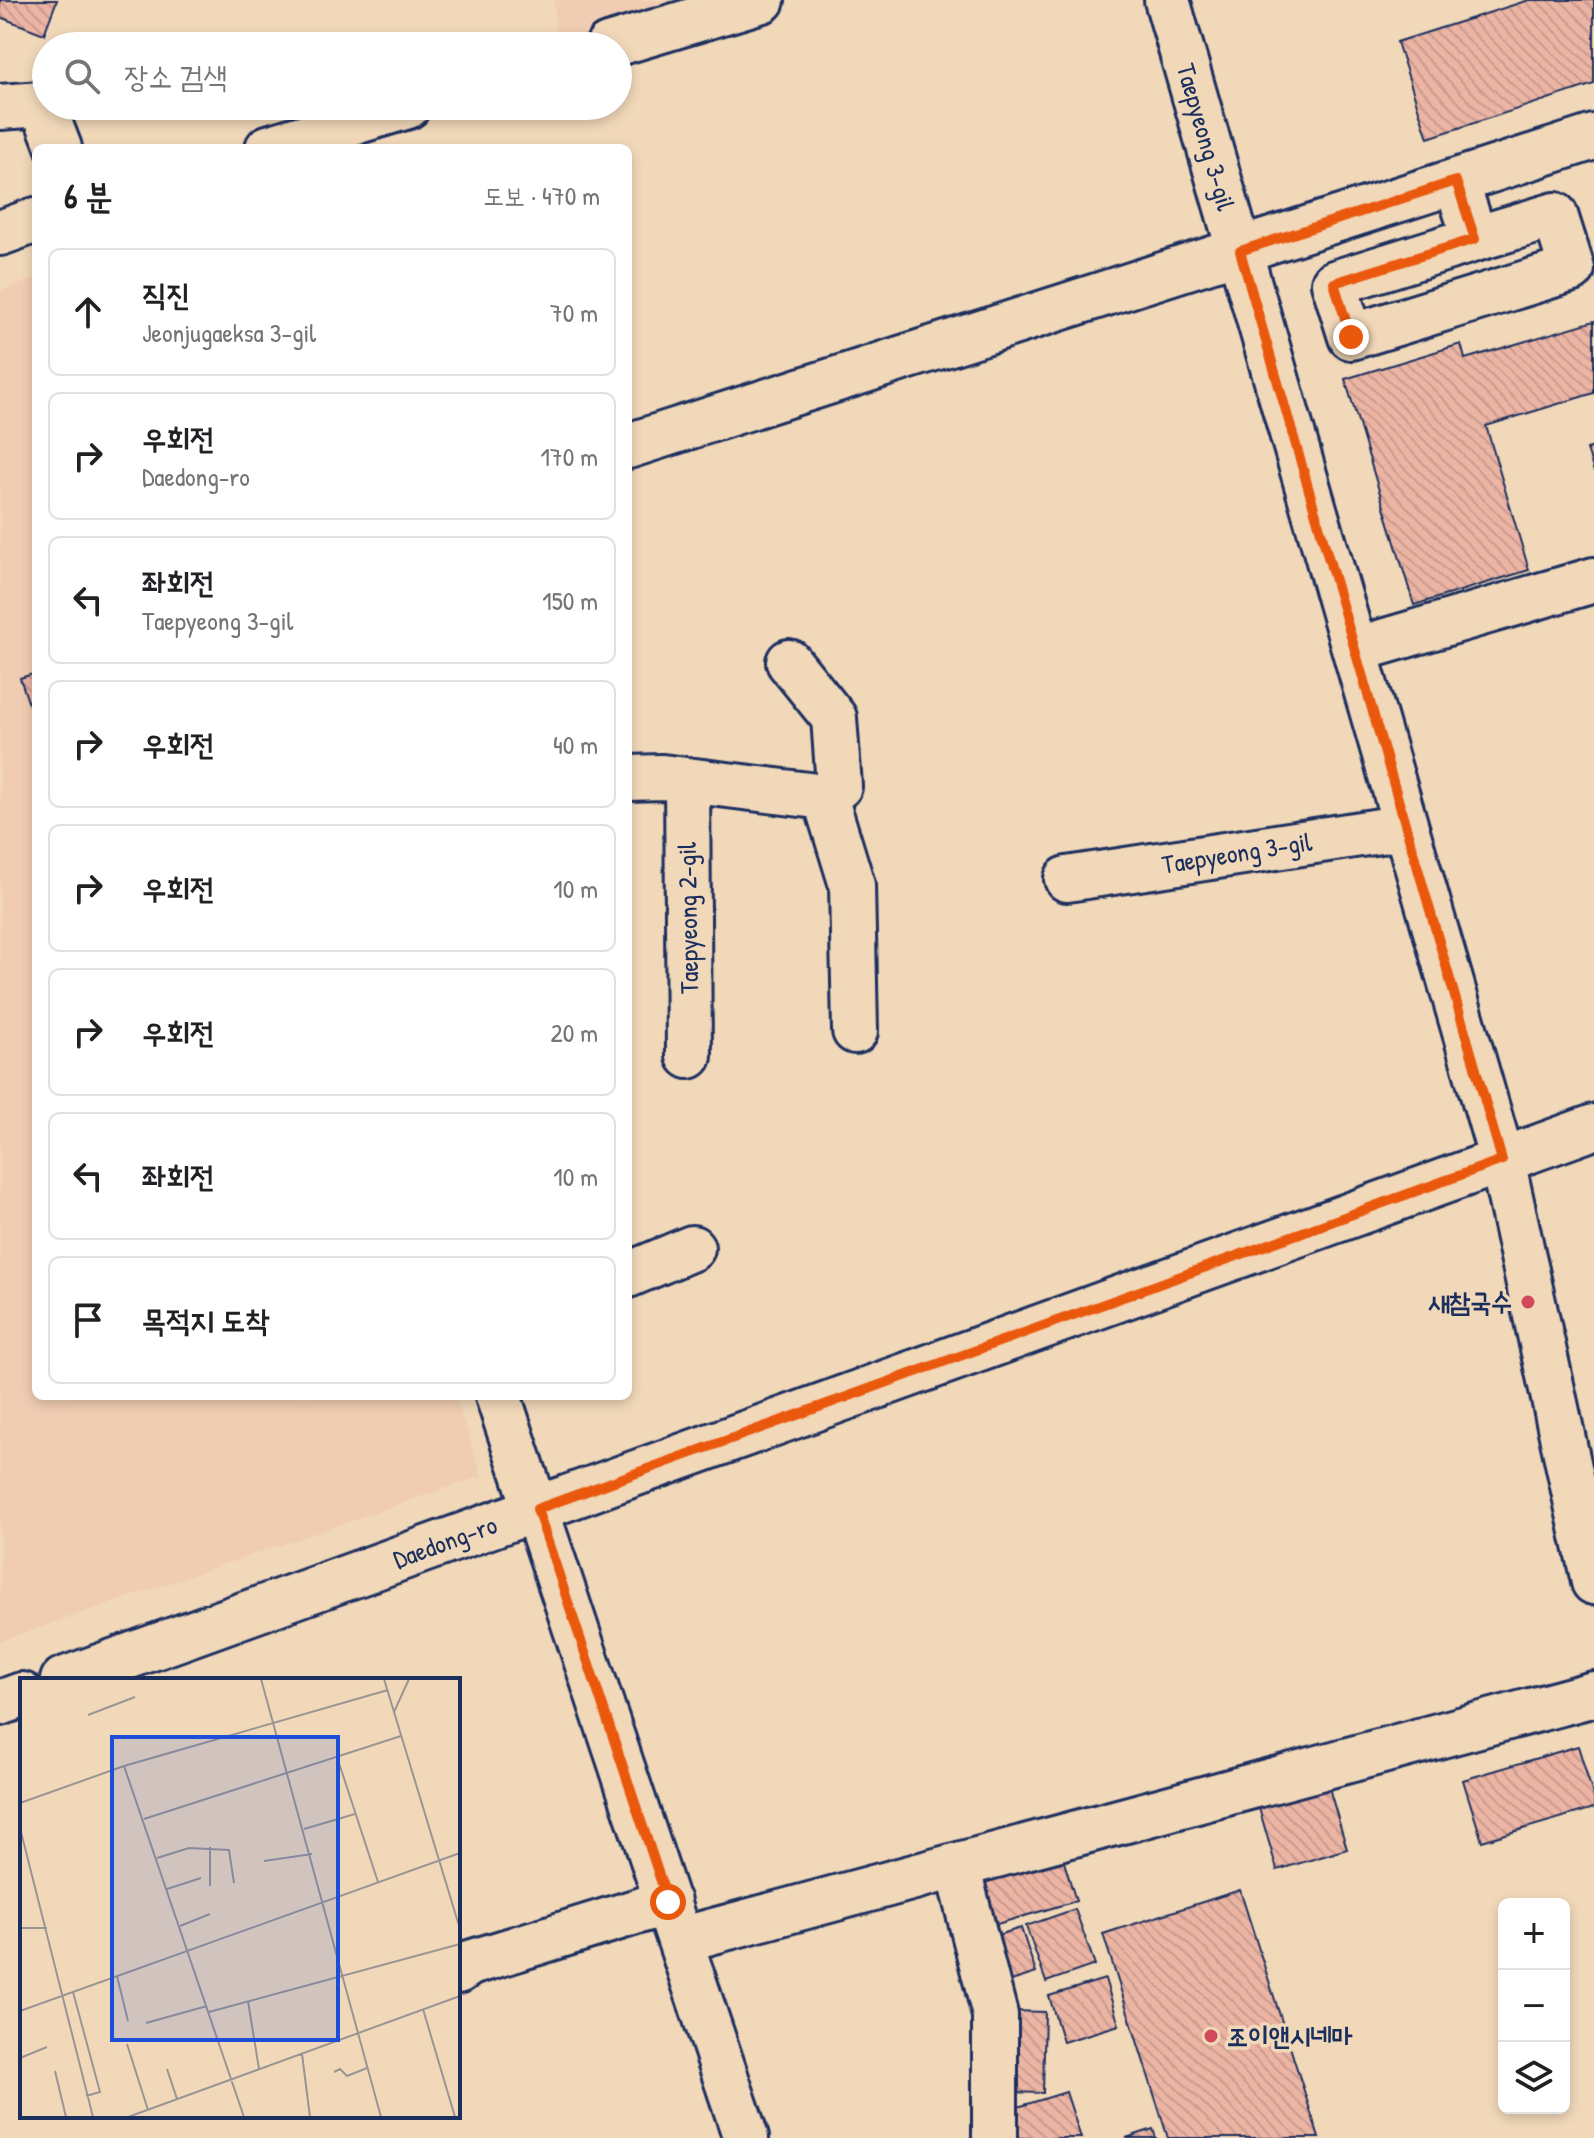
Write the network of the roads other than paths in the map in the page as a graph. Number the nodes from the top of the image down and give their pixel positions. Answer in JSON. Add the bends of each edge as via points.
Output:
{"nodes":[{"id":1,"x":762,"y":0,"type":"edge"},
{"id":2,"x":1167,"y":0,"type":"edge"},
{"id":3,"x":632,"y":39,"type":"edge"},
{"id":4,"x":32,"y":105,"type":"edge"},
{"id":5,"x":0,"y":107,"type":"edge"},
{"id":6,"x":48,"y":120,"type":"edge"},
{"id":7,"x":361,"y":120,"type":"edge"},
{"id":8,"x":57,"y":144,"type":"edge"},
{"id":9,"x":281,"y":144,"type":"edge"},
{"id":10,"x":1591,"y":149,"type":"edge"},
{"id":11,"x":1456,"y":181,"type":"junction"},
{"id":12,"x":32,"y":221,"type":"edge"},
{"id":13,"x":0,"y":233,"type":"edge"},
{"id":14,"x":1475,"y":239,"type":"junction"},
{"id":15,"x":1240,"y":251,"type":"junction"},
{"id":16,"x":632,"y":445,"type":"edge"},
{"id":17,"x":1594,"y":580,"type":"edge"},
{"id":18,"x":1355,"y":650,"type":"junction"},
{"id":19,"x":789,"y":662,"type":"dead end"},
{"id":20,"x":632,"y":778,"type":"edge"},
{"id":21,"x":687,"y":780,"type":"junction"},
{"id":22,"x":825,"y":797,"type":"junction"},
{"id":23,"x":1406,"y":827,"type":"junction"},
{"id":24,"x":1067,"y":879,"type":"dead end"},
{"id":25,"x":855,"y":1031,"type":"dead end"},
{"id":26,"x":689,"y":1056,"type":"dead end"},
{"id":27,"x":1594,"y":1127,"type":"edge"},
{"id":28,"x":1502,"y":1160,"type":"junction"},
{"id":29,"x":692,"y":1248,"type":"dead end"},
{"id":30,"x":632,"y":1273,"type":"edge"},
{"id":31,"x":499,"y":1400,"type":"edge"},
{"id":32,"x":537,"y":1509,"type":"junction"},
{"id":33,"x":1594,"y":1582,"type":"edge"},
{"id":34,"x":69,"y":1678,"type":"edge"},
{"id":35,"x":1594,"y":1694,"type":"edge"},
{"id":36,"x":20,"y":1696,"type":"edge"},
{"id":37,"x":0,"y":1703,"type":"edge"},
{"id":38,"x":957,"y":1866,"type":"junction"},
{"id":39,"x":674,"y":1921,"type":"junction"},
{"id":40,"x":460,"y":1970,"type":"edge"},
{"id":41,"x":746,"y":2138,"type":"edge"},
{"id":42,"x":995,"y":2138,"type":"edge"}],
"edges":[{"from":1,"to":3,"type":"street"},
{"from":2,"to":15,"type":"street","name":"Taepyeong 3-gil"},
{"from":4,"to":5,"type":"street"},
{"from":6,"to":8,"type":"street"},
{"from":7,"to":9,"type":"street"},
{"from":10,"to":11,"type":"street"},
{"from":11,"to":14,"type":"street"},
{"from":11,"to":15,"type":"street"},
{"from":12,"to":13,"type":"street"},
{"from":14,"to":14,"type":"street","via":[[1334,283],[1351,337],[1572,269],[1555,215]]},
{"from":15,"to":16,"type":"street"},
{"from":15,"to":18,"type":"street","name":"Taepyeong 3-gil"},
{"from":17,"to":18,"type":"street"},
{"from":18,"to":23,"type":"street","name":"Taepyeong 3-gil"},
{"from":19,"to":22,"type":"street","via":[[834,718],[839,786]]},
{"from":20,"to":21,"type":"street"},
{"from":21,"to":22,"type":"street"},
{"from":21,"to":26,"type":"street","name":"Taepyeong 2-gil"},
{"from":22,"to":25,"type":"street","via":[[852,885]]},
{"from":23,"to":24,"type":"street","name":"Taepyeong 3-gil"},
{"from":23,"to":28,"type":"street","name":"Taepyeong 3-gil"},
{"from":27,"to":28,"type":"street","name":"Daedong-ro"},
{"from":28,"to":32,"type":"street","name":"Daedong-ro"},
{"from":28,"to":33,"type":"street","name":"Taepyeong 3-gil"},
{"from":29,"to":30,"type":"street"},
{"from":31,"to":32,"type":"street"},
{"from":32,"to":34,"type":"street","name":"Daedong-ro"},
{"from":32,"to":39,"type":"street"},
{"from":35,"to":38,"type":"street"},
{"from":36,"to":37,"type":"street"},
{"from":38,"to":39,"type":"street"},
{"from":38,"to":42,"type":"street","via":[[995,2015]]},
{"from":39,"to":40,"type":"street","via":[[470,1963]]},
{"from":39,"to":41,"type":"street"}]}
